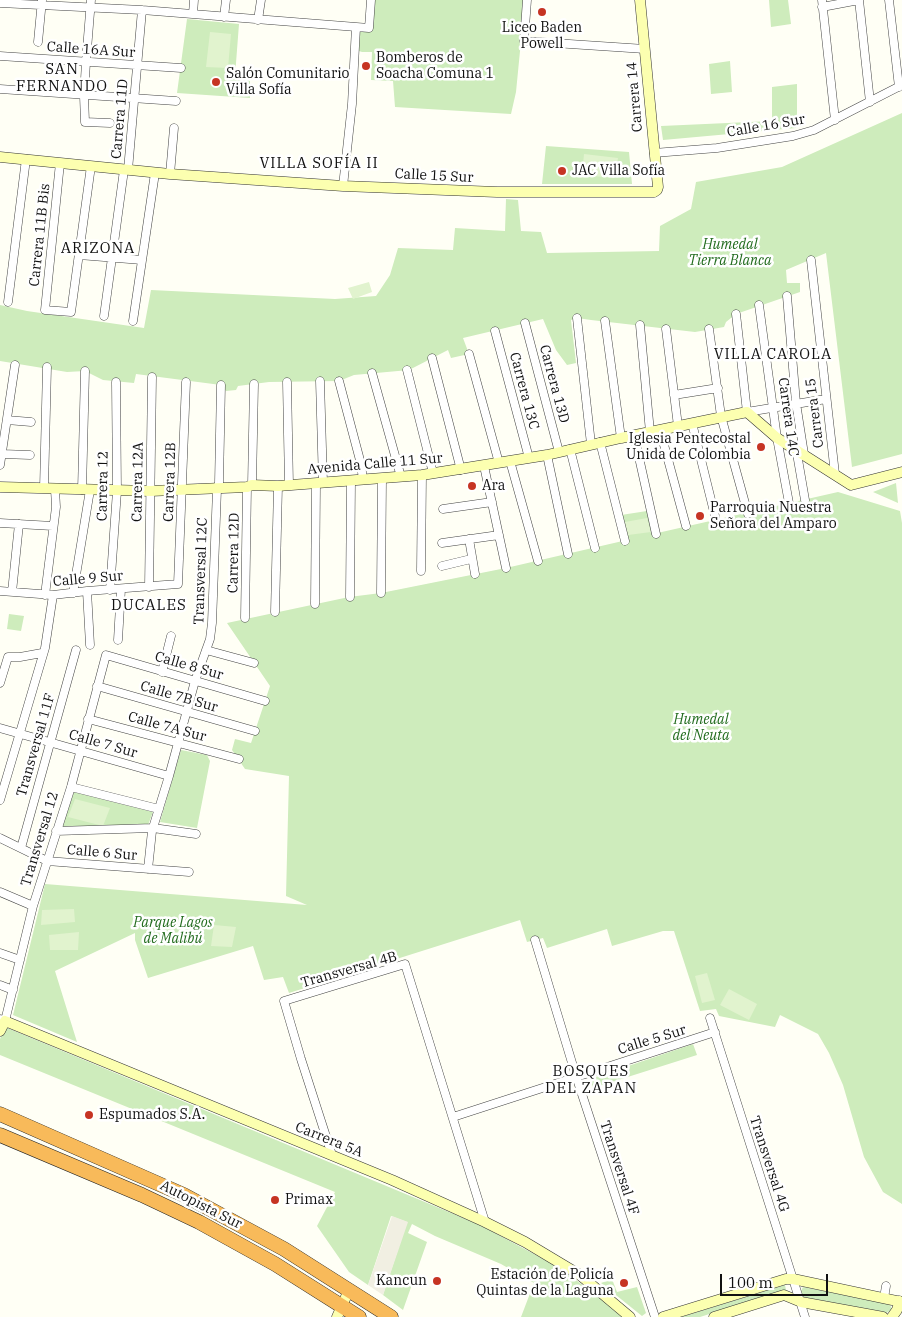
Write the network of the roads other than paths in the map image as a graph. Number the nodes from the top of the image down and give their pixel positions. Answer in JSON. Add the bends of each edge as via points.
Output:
{"nodes":[{"id":1,"x":194,"y":0,"type":"edge"},
{"id":2,"x":226,"y":0,"type":"edge"},
{"id":3,"x":261,"y":0,"type":"edge"},
{"id":4,"x":371,"y":0,"type":"edge"},
{"id":5,"x":527,"y":0,"type":"edge"},
{"id":6,"x":640,"y":0,"type":"edge"},
{"id":7,"x":859,"y":0,"type":"edge"},
{"id":8,"x":889,"y":0,"type":"edge"},
{"id":9,"x":42,"y":2,"type":"edge"},
{"id":10,"x":0,"y":3,"type":"edge"},
{"id":11,"x":822,"y":3,"type":"edge"},
{"id":12,"x":91,"y":4,"type":"edge"},
{"id":13,"x":142,"y":10,"type":"junction"},
{"id":14,"x":193,"y":14,"type":"junction"},
{"id":15,"x":224,"y":17,"type":"junction"},
{"id":16,"x":258,"y":20,"type":"junction"},
{"id":17,"x":356,"y":27,"type":"junction"},
{"id":18,"x":38,"y":42,"type":"dead end"},
{"id":19,"x":644,"y":50,"type":"junction"},
{"id":20,"x":0,"y":56,"type":"edge"},
{"id":21,"x":86,"y":62,"type":"junction"},
{"id":22,"x":138,"y":66,"type":"junction"},
{"id":23,"x":181,"y":68,"type":"dead end"},
{"id":24,"x":900,"y":86,"type":"edge"},
{"id":25,"x":0,"y":89,"type":"edge"},
{"id":26,"x":84,"y":96,"type":"junction"},
{"id":27,"x":134,"y":99,"type":"junction"},
{"id":28,"x":176,"y":101,"type":"dead end"},
{"id":29,"x":870,"y":102,"type":"junction"},
{"id":30,"x":835,"y":120,"type":"junction"},
{"id":31,"x":110,"y":123,"type":"dead end"},
{"id":32,"x":174,"y":128,"type":"dead end"},
{"id":33,"x":654,"y":153,"type":"junction"},
{"id":34,"x":0,"y":157,"type":"edge"},
{"id":35,"x":26,"y":159,"type":"junction"},
{"id":36,"x":60,"y":163,"type":"junction"},
{"id":37,"x":91,"y":166,"type":"junction"},
{"id":38,"x":126,"y":170,"type":"junction"},
{"id":39,"x":155,"y":173,"type":"junction"},
{"id":40,"x":170,"y":174,"type":"junction"},
{"id":41,"x":344,"y":186,"type":"junction"},
{"id":42,"x":657,"y":190,"type":"joint"},
{"id":43,"x":79,"y":255,"type":"junction"},
{"id":44,"x":112,"y":258,"type":"junction"},
{"id":45,"x":142,"y":260,"type":"junction"},
{"id":46,"x":811,"y":260,"type":"dead end"},
{"id":47,"x":787,"y":296,"type":"dead end"},
{"id":48,"x":8,"y":302,"type":"dead end"},
{"id":49,"x":759,"y":305,"type":"dead end"},
{"id":50,"x":736,"y":314,"type":"dead end"},
{"id":51,"x":104,"y":316,"type":"dead end"},
{"id":52,"x":577,"y":318,"type":"dead end"},
{"id":53,"x":134,"y":321,"type":"dead end"},
{"id":54,"x":606,"y":321,"type":"dead end"},
{"id":55,"x":525,"y":323,"type":"dead end"},
{"id":56,"x":640,"y":325,"type":"dead end"},
{"id":57,"x":666,"y":328,"type":"dead end"},
{"id":58,"x":710,"y":328,"type":"dead end"},
{"id":59,"x":495,"y":331,"type":"dead end"},
{"id":60,"x":469,"y":354,"type":"dead end"},
{"id":61,"x":432,"y":358,"type":"dead end"},
{"id":62,"x":14,"y":366,"type":"dead end"},
{"id":63,"x":47,"y":367,"type":"dead end"},
{"id":64,"x":407,"y":370,"type":"dead end"},
{"id":65,"x":85,"y":371,"type":"dead end"},
{"id":66,"x":372,"y":373,"type":"dead end"},
{"id":67,"x":152,"y":377,"type":"dead end"},
{"id":68,"x":320,"y":381,"type":"dead end"},
{"id":69,"x":339,"y":381,"type":"dead end"},
{"id":70,"x":116,"y":382,"type":"dead end"},
{"id":71,"x":186,"y":382,"type":"dead end"},
{"id":72,"x":287,"y":382,"type":"dead end"},
{"id":73,"x":254,"y":384,"type":"dead end"},
{"id":74,"x":221,"y":385,"type":"dead end"},
{"id":75,"x":718,"y":388,"type":"junction"},
{"id":76,"x":674,"y":395,"type":"junction"},
{"id":77,"x":826,"y":399,"type":"junction"},
{"id":78,"x":796,"y":403,"type":"junction"},
{"id":79,"x":773,"y":407,"type":"junction"},
{"id":80,"x":747,"y":412,"type":"junction"},
{"id":81,"x":721,"y":416,"type":"junction"},
{"id":82,"x":7,"y":420,"type":"junction"},
{"id":83,"x":31,"y":422,"type":"dead end"},
{"id":84,"x":692,"y":423,"type":"junction"},
{"id":85,"x":678,"y":426,"type":"junction"},
{"id":86,"x":655,"y":431,"type":"junction"},
{"id":87,"x":634,"y":435,"type":"junction"},
{"id":88,"x":620,"y":438,"type":"junction"},
{"id":89,"x":777,"y":438,"type":"junction"},
{"id":90,"x":595,"y":443,"type":"junction"},
{"id":91,"x":570,"y":449,"type":"junction"},
{"id":92,"x":800,"y":451,"type":"junction"},
{"id":93,"x":559,"y":452,"type":"junction"},
{"id":94,"x":2,"y":454,"type":"junction"},
{"id":95,"x":30,"y":455,"type":"dead end"},
{"id":96,"x":547,"y":455,"type":"junction"},
{"id":97,"x":530,"y":458,"type":"junction"},
{"id":98,"x":504,"y":462,"type":"junction"},
{"id":99,"x":0,"y":465,"type":"edge"},
{"id":100,"x":484,"y":466,"type":"junction"},
{"id":101,"x":461,"y":470,"type":"junction"},
{"id":102,"x":902,"y":472,"type":"edge"},
{"id":103,"x":433,"y":473,"type":"junction"},
{"id":104,"x":835,"y":474,"type":"junction"},
{"id":105,"x":422,"y":475,"type":"junction"},
{"id":106,"x":401,"y":477,"type":"junction"},
{"id":107,"x":382,"y":479,"type":"junction"},
{"id":108,"x":363,"y":480,"type":"junction"},
{"id":109,"x":351,"y":481,"type":"junction"},
{"id":110,"x":320,"y":483,"type":"junction"},
{"id":111,"x":0,"y":486,"type":"edge"},
{"id":112,"x":250,"y":486,"type":"junction"},
{"id":113,"x":284,"y":486,"type":"junction"},
{"id":114,"x":50,"y":489,"type":"junction"},
{"id":115,"x":217,"y":489,"type":"junction"},
{"id":116,"x":86,"y":490,"type":"junction"},
{"id":117,"x":183,"y":490,"type":"junction"},
{"id":118,"x":117,"y":491,"type":"junction"},
{"id":119,"x":150,"y":492,"type":"junction"},
{"id":120,"x":805,"y":500,"type":"dead end"},
{"id":121,"x":492,"y":502,"type":"junction"},
{"id":122,"x":789,"y":503,"type":"dead end"},
{"id":123,"x":443,"y":509,"type":"dead end"},
{"id":124,"x":748,"y":514,"type":"dead end"},
{"id":125,"x":716,"y":520,"type":"dead end"},
{"id":126,"x":0,"y":523,"type":"edge"},
{"id":127,"x":19,"y":524,"type":"junction"},
{"id":128,"x":53,"y":526,"type":"junction"},
{"id":129,"x":686,"y":526,"type":"dead end"},
{"id":130,"x":656,"y":534,"type":"dead end"},
{"id":131,"x":499,"y":535,"type":"junction"},
{"id":132,"x":469,"y":540,"type":"junction"},
{"id":133,"x":625,"y":540,"type":"dead end"},
{"id":134,"x":442,"y":543,"type":"dead end"},
{"id":135,"x":595,"y":548,"type":"dead end"},
{"id":136,"x":568,"y":554,"type":"dead end"},
{"id":137,"x":472,"y":559,"type":"junction"},
{"id":138,"x":538,"y":561,"type":"dead end"},
{"id":139,"x":442,"y":566,"type":"dead end"},
{"id":140,"x":506,"y":568,"type":"dead end"},
{"id":141,"x":421,"y":572,"type":"dead end"},
{"id":142,"x":475,"y":574,"type":"dead end"},
{"id":143,"x":178,"y":584,"type":"joint"},
{"id":144,"x":149,"y":587,"type":"junction"},
{"id":145,"x":121,"y":589,"type":"junction"},
{"id":146,"x":110,"y":590,"type":"junction"},
{"id":147,"x":0,"y":591,"type":"edge"},
{"id":148,"x":87,"y":591,"type":"junction"},
{"id":149,"x":12,"y":592,"type":"junction"},
{"id":150,"x":73,"y":593,"type":"junction"},
{"id":151,"x":381,"y":593,"type":"dead end"},
{"id":152,"x":49,"y":595,"type":"junction"},
{"id":153,"x":350,"y":597,"type":"dead end"},
{"id":154,"x":315,"y":604,"type":"dead end"},
{"id":155,"x":276,"y":612,"type":"dead end"},
{"id":156,"x":245,"y":618,"type":"dead end"},
{"id":157,"x":171,"y":636,"type":"dead end"},
{"id":158,"x":118,"y":640,"type":"dead end"},
{"id":159,"x":90,"y":646,"type":"dead end"},
{"id":160,"x":76,"y":650,"type":"dead end"},
{"id":161,"x":206,"y":650,"type":"junction"},
{"id":162,"x":42,"y":653,"type":"junction"},
{"id":163,"x":106,"y":655,"type":"joint"},
{"id":164,"x":254,"y":663,"type":"dead end"},
{"id":165,"x":162,"y":672,"type":"junction"},
{"id":166,"x":195,"y":681,"type":"junction"},
{"id":167,"x":0,"y":683,"type":"edge"},
{"id":168,"x":97,"y":686,"type":"junction"},
{"id":169,"x":265,"y":701,"type":"dead end"},
{"id":170,"x":186,"y":712,"type":"junction"},
{"id":171,"x":88,"y":719,"type":"junction"},
{"id":172,"x":0,"y":728,"type":"edge"},
{"id":173,"x":255,"y":731,"type":"dead end"},
{"id":174,"x":19,"y":734,"type":"junction"},
{"id":175,"x":50,"y":742,"type":"junction"},
{"id":176,"x":178,"y":743,"type":"junction"},
{"id":177,"x":80,"y":750,"type":"junction"},
{"id":178,"x":239,"y":759,"type":"dead end"},
{"id":179,"x":169,"y":776,"type":"junction"},
{"id":180,"x":70,"y":787,"type":"junction"},
{"id":181,"x":0,"y":800,"type":"edge"},
{"id":182,"x":159,"y":809,"type":"junction"},
{"id":183,"x":153,"y":828,"type":"junction"},
{"id":184,"x":56,"y":831,"type":"junction"},
{"id":185,"x":196,"y":834,"type":"dead end"},
{"id":186,"x":0,"y":838,"type":"edge"},
{"id":187,"x":21,"y":848,"type":"junction"},
{"id":188,"x":47,"y":861,"type":"junction"},
{"id":189,"x":148,"y":869,"type":"junction"},
{"id":190,"x":189,"y":872,"type":"dead end"},
{"id":191,"x":0,"y":892,"type":"edge"},
{"id":192,"x":34,"y":906,"type":"junction"},
{"id":193,"x":535,"y":940,"type":"dead end"},
{"id":194,"x":0,"y":953,"type":"edge"},
{"id":195,"x":20,"y":960,"type":"junction"},
{"id":196,"x":0,"y":985,"type":"edge"},
{"id":197,"x":13,"y":990,"type":"junction"},
{"id":198,"x":710,"y":1018,"type":"dead end"},
{"id":199,"x":2,"y":1020,"type":"edge"},
{"id":200,"x":0,"y":1031,"type":"edge"},
{"id":201,"x":715,"y":1032,"type":"junction"},
{"id":202,"x":576,"y":1076,"type":"junction"},
{"id":203,"x":0,"y":1114,"type":"edge"},
{"id":204,"x":453,"y":1117,"type":"junction"},
{"id":205,"x":0,"y":1135,"type":"edge"},
{"id":206,"x":332,"y":1155,"type":"junction"},
{"id":207,"x":486,"y":1222,"type":"junction"},
{"id":208,"x":793,"y":1279,"type":"junction"},
{"id":209,"x":886,"y":1286,"type":"dead end"},
{"id":210,"x":349,"y":1290,"type":"junction"},
{"id":211,"x":884,"y":1298,"type":"junction"},
{"id":212,"x":800,"y":1302,"type":"junction"},
{"id":213,"x":900,"y":1302,"type":"edge"},
{"id":214,"x":339,"y":1311,"type":"edge"},
{"id":215,"x":359,"y":1317,"type":"edge"},
{"id":216,"x":391,"y":1317,"type":"edge"},
{"id":217,"x":630,"y":1317,"type":"edge"},
{"id":218,"x":655,"y":1317,"type":"edge"},
{"id":219,"x":663,"y":1317,"type":"edge"},
{"id":220,"x":714,"y":1317,"type":"edge"},
{"id":221,"x":806,"y":1317,"type":"edge"},
{"id":222,"x":883,"y":1317,"type":"edge"},
{"id":223,"x":892,"y":1317,"type":"edge"}],
"edges":[{"from":1,"to":14,"type":"street"},
{"from":2,"to":15,"type":"street"},
{"from":3,"to":16,"type":"street"},
{"from":4,"to":17,"type":"street","via":[[369,28]]},
{"from":5,"to":19,"type":"street","via":[[524,41]]},
{"from":6,"to":19,"type":"street","name":"Carrera 14"},
{"from":7,"to":11,"type":"street"},
{"from":7,"to":29,"type":"street"},
{"from":8,"to":24,"type":"street"},
{"from":9,"to":10,"type":"street"},
{"from":9,"to":12,"type":"street"},
{"from":9,"to":18,"type":"street"},
{"from":11,"to":30,"type":"street"},
{"from":12,"to":13,"type":"street"},
{"from":12,"to":21,"type":"street"},
{"from":13,"to":14,"type":"street"},
{"from":13,"to":22,"type":"street","name":"Carrera 11D"},
{"from":14,"to":15,"type":"street"},
{"from":15,"to":16,"type":"street"},
{"from":16,"to":17,"type":"street"},
{"from":17,"to":41,"type":"street"},
{"from":19,"to":33,"type":"street","name":"Carrera 14"},
{"from":20,"to":21,"type":"street","name":"Calle 16A Sur"},
{"from":21,"to":22,"type":"street","name":"Calle 16A Sur"},
{"from":21,"to":26,"type":"street"},
{"from":22,"to":23,"type":"street","name":"Calle 16A Sur"},
{"from":22,"to":27,"type":"street","name":"Carrera 11D"},
{"from":24,"to":29,"type":"street","name":"Calle 16 Sur"},
{"from":25,"to":26,"type":"street"},
{"from":26,"to":27,"type":"street"},
{"from":26,"to":31,"type":"street","via":[[85,122]]},
{"from":27,"to":28,"type":"street"},
{"from":27,"to":38,"type":"street","name":"Carrera 11D"},
{"from":29,"to":30,"type":"street","name":"Calle 16 Sur"},
{"from":30,"to":33,"type":"street","name":"Calle 16 Sur","via":[[794,136],[717,148]]},
{"from":32,"to":40,"type":"street"},
{"from":33,"to":42,"type":"street","name":"Carrera 14"},
{"from":34,"to":35,"type":"street","name":"Calle 15 Sur"},
{"from":35,"to":36,"type":"street","name":"Calle 15 Sur"},
{"from":35,"to":48,"type":"street"},
{"from":36,"to":37,"type":"street","name":"Calle 15 Sur"},
{"from":36,"to":43,"type":"street","name":"Carrera 11B Bis","via":[[45,310],[71,312]]},
{"from":37,"to":38,"type":"street","name":"Calle 15 Sur"},
{"from":37,"to":43,"type":"street"},
{"from":38,"to":39,"type":"street","name":"Calle 15 Sur"},
{"from":38,"to":44,"type":"street","name":"Carrera 11D"},
{"from":39,"to":40,"type":"street","name":"Calle 15 Sur"},
{"from":39,"to":45,"type":"street"},
{"from":40,"to":41,"type":"street","name":"Calle 15 Sur"},
{"from":41,"to":42,"type":"street","name":"Calle 15 Sur","via":[[497,192]]},
{"from":43,"to":44,"type":"street"},
{"from":44,"to":45,"type":"street"},
{"from":44,"to":51,"type":"street","name":"Carrera 11D"},
{"from":45,"to":53,"type":"street"},
{"from":46,"to":77,"type":"street","name":"Carrera 15"},
{"from":47,"to":78,"type":"street"},
{"from":49,"to":79,"type":"street","name":"Carrera 14C"},
{"from":50,"to":80,"type":"street"},
{"from":52,"to":90,"type":"street"},
{"from":54,"to":88,"type":"street"},
{"from":55,"to":93,"type":"street","name":"Carrera 13D"},
{"from":56,"to":86,"type":"street"},
{"from":57,"to":76,"type":"street"},
{"from":58,"to":75,"type":"street"},
{"from":59,"to":97,"type":"street","name":"Carrera 13C"},
{"from":60,"to":98,"type":"street"},
{"from":61,"to":101,"type":"street"},
{"from":62,"to":82,"type":"street"},
{"from":63,"to":114,"type":"street"},
{"from":64,"to":103,"type":"street"},
{"from":65,"to":116,"type":"street"},
{"from":66,"to":106,"type":"street"},
{"from":67,"to":119,"type":"street","name":"Carrera 12A"},
{"from":68,"to":110,"type":"street"},
{"from":69,"to":108,"type":"street"},
{"from":70,"to":118,"type":"street","name":"Carrera 12"},
{"from":71,"to":117,"type":"street","name":"Carrera 12B"},
{"from":72,"to":113,"type":"street"},
{"from":73,"to":112,"type":"street","name":"Carrera 12D"},
{"from":74,"to":115,"type":"street","name":"Transversal 12C","via":[[220,483]]},
{"from":75,"to":76,"type":"street"},
{"from":75,"to":81,"type":"street"},
{"from":76,"to":85,"type":"street"},
{"from":77,"to":78,"type":"street"},
{"from":77,"to":104,"type":"street","name":"Carrera 15"},
{"from":78,"to":79,"type":"street"},
{"from":78,"to":92,"type":"street"},
{"from":79,"to":80,"type":"street"},
{"from":79,"to":89,"type":"street","name":"Carrera 14C"},
{"from":80,"to":81,"type":"street","name":"Avenida Calle 11 Sur"},
{"from":80,"to":89,"type":"street"},
{"from":81,"to":84,"type":"street","name":"Avenida Calle 11 Sur"},
{"from":81,"to":124,"type":"street"},
{"from":82,"to":83,"type":"street"},
{"from":82,"to":94,"type":"street"},
{"from":84,"to":85,"type":"street","name":"Avenida Calle 11 Sur"},
{"from":84,"to":125,"type":"street"},
{"from":85,"to":86,"type":"street","name":"Avenida Calle 11 Sur"},
{"from":86,"to":87,"type":"street","name":"Avenida Calle 11 Sur"},
{"from":86,"to":129,"type":"street"},
{"from":87,"to":88,"type":"street","name":"Avenida Calle 11 Sur"},
{"from":87,"to":130,"type":"street"},
{"from":88,"to":90,"type":"street","name":"Avenida Calle 11 Sur"},
{"from":89,"to":92,"type":"street"},
{"from":89,"to":122,"type":"street","name":"Carrera 14C"},
{"from":90,"to":91,"type":"street","name":"Avenida Calle 11 Sur"},
{"from":90,"to":133,"type":"street"},
{"from":91,"to":93,"type":"street","name":"Avenida Calle 11 Sur"},
{"from":91,"to":135,"type":"street"},
{"from":92,"to":104,"type":"street"},
{"from":92,"to":120,"type":"street"},
{"from":93,"to":96,"type":"street","name":"Avenida Calle 11 Sur"},
{"from":94,"to":95,"type":"street"},
{"from":94,"to":99,"type":"street"},
{"from":96,"to":97,"type":"street","name":"Avenida Calle 11 Sur"},
{"from":96,"to":136,"type":"street"},
{"from":97,"to":98,"type":"street","name":"Avenida Calle 11 Sur"},
{"from":98,"to":100,"type":"street","name":"Avenida Calle 11 Sur"},
{"from":98,"to":138,"type":"street"},
{"from":100,"to":101,"type":"street","name":"Avenida Calle 11 Sur"},
{"from":100,"to":121,"type":"street"},
{"from":101,"to":103,"type":"street","name":"Avenida Calle 11 Sur"},
{"from":102,"to":104,"type":"street","via":[[850,484]]},
{"from":103,"to":105,"type":"street","name":"Avenida Calle 11 Sur"},
{"from":105,"to":106,"type":"street","name":"Avenida Calle 11 Sur"},
{"from":105,"to":141,"type":"street"},
{"from":106,"to":107,"type":"street","name":"Avenida Calle 11 Sur"},
{"from":107,"to":108,"type":"street","name":"Avenida Calle 11 Sur"},
{"from":107,"to":151,"type":"street"},
{"from":108,"to":109,"type":"street","name":"Avenida Calle 11 Sur"},
{"from":109,"to":110,"type":"street","name":"Avenida Calle 11 Sur"},
{"from":109,"to":153,"type":"street"},
{"from":110,"to":113,"type":"street","name":"Avenida Calle 11 Sur"},
{"from":110,"to":154,"type":"street"},
{"from":111,"to":114,"type":"street","name":"Avenida Calle 11 Sur"},
{"from":112,"to":113,"type":"street","name":"Avenida Calle 11 Sur"},
{"from":112,"to":115,"type":"street","name":"Avenida Calle 11 Sur"},
{"from":112,"to":156,"type":"street","name":"Carrera 12D"},
{"from":113,"to":155,"type":"street"},
{"from":114,"to":116,"type":"street","name":"Avenida Calle 11 Sur"},
{"from":114,"to":128,"type":"street","via":[[56,507]]},
{"from":115,"to":117,"type":"street","name":"Avenida Calle 11 Sur"},
{"from":115,"to":161,"type":"street","name":"Transversal 12C","via":[[212,622]]},
{"from":116,"to":118,"type":"street","name":"Avenida Calle 11 Sur"},
{"from":116,"to":150,"type":"street"},
{"from":117,"to":119,"type":"street","name":"Avenida Calle 11 Sur"},
{"from":117,"to":143,"type":"street","name":"Carrera 12B"},
{"from":118,"to":119,"type":"street","name":"Avenida Calle 11 Sur"},
{"from":118,"to":146,"type":"street","name":"Carrera 12"},
{"from":119,"to":144,"type":"street","name":"Carrera 12A"},
{"from":121,"to":123,"type":"street"},
{"from":121,"to":131,"type":"street"},
{"from":126,"to":127,"type":"street"},
{"from":127,"to":128,"type":"street"},
{"from":127,"to":149,"type":"street"},
{"from":128,"to":152,"type":"street"},
{"from":131,"to":132,"type":"street"},
{"from":131,"to":140,"type":"street"},
{"from":132,"to":134,"type":"street"},
{"from":132,"to":137,"type":"street"},
{"from":137,"to":139,"type":"street"},
{"from":137,"to":142,"type":"street"},
{"from":143,"to":144,"type":"street","name":"Calle 9 Sur"},
{"from":144,"to":145,"type":"street","name":"Calle 9 Sur"},
{"from":145,"to":146,"type":"street","name":"Calle 9 Sur"},
{"from":145,"to":158,"type":"street"},
{"from":146,"to":148,"type":"street","name":"Calle 9 Sur"},
{"from":147,"to":149,"type":"street","name":"Calle 9 Sur"},
{"from":148,"to":150,"type":"street","name":"Calle 9 Sur"},
{"from":148,"to":159,"type":"street"},
{"from":149,"to":152,"type":"street","name":"Calle 9 Sur"},
{"from":150,"to":152,"type":"street","name":"Calle 9 Sur"},
{"from":152,"to":162,"type":"street"},
{"from":157,"to":165,"type":"street"},
{"from":160,"to":175,"type":"street","name":"Transversal 11F"},
{"from":161,"to":164,"type":"street"},
{"from":161,"to":166,"type":"street","name":"Transversal 12C"},
{"from":162,"to":167,"type":"street","via":[[8,657]]},
{"from":162,"to":174,"type":"street"},
{"from":163,"to":165,"type":"street","name":"Calle 8 Sur"},
{"from":163,"to":168,"type":"street","name":"Transversal 12"},
{"from":165,"to":166,"type":"street","name":"Calle 8 Sur"},
{"from":166,"to":169,"type":"street","name":"Calle 8 Sur"},
{"from":166,"to":170,"type":"street","name":"Transversal 12C"},
{"from":168,"to":170,"type":"street","name":"Calle 7B Sur"},
{"from":168,"to":171,"type":"street","name":"Transversal 12"},
{"from":170,"to":173,"type":"street","name":"Calle 7B Sur"},
{"from":170,"to":176,"type":"street","name":"Transversal 12C"},
{"from":171,"to":176,"type":"street","name":"Calle 7A Sur"},
{"from":171,"to":177,"type":"street","name":"Transversal 12"},
{"from":172,"to":174,"type":"street","name":"Calle 7 Sur"},
{"from":174,"to":175,"type":"street","name":"Calle 7 Sur"},
{"from":174,"to":181,"type":"street"},
{"from":175,"to":177,"type":"street","name":"Calle 7 Sur"},
{"from":175,"to":187,"type":"street","name":"Transversal 11F"},
{"from":176,"to":178,"type":"street","name":"Calle 7A Sur"},
{"from":176,"to":179,"type":"street","name":"Transversal 12C"},
{"from":177,"to":179,"type":"street","name":"Calle 7 Sur"},
{"from":177,"to":180,"type":"street","name":"Transversal 12"},
{"from":179,"to":182,"type":"street","name":"Transversal 12C"},
{"from":180,"to":182,"type":"street"},
{"from":180,"to":184,"type":"street","name":"Transversal 12"},
{"from":182,"to":183,"type":"street","name":"Transversal 12C"},
{"from":183,"to":184,"type":"street","name":"Calle 6 Sur"},
{"from":183,"to":185,"type":"street","name":"Calle 6 Sur"},
{"from":183,"to":189,"type":"street","name":"Transversal 12C"},
{"from":184,"to":188,"type":"street","name":"Transversal 12"},
{"from":186,"to":187,"type":"street","name":"Calle 6 Sur"},
{"from":187,"to":188,"type":"street","name":"Calle 6 Sur"},
{"from":188,"to":189,"type":"street","name":"Calle 6 Sur"},
{"from":188,"to":192,"type":"street","name":"Transversal 12"},
{"from":189,"to":190,"type":"street","name":"Calle 6 Sur"},
{"from":191,"to":192,"type":"street"},
{"from":192,"to":195,"type":"street","name":"Transversal 12"},
{"from":193,"to":202,"type":"street","name":"Transversal 4F"},
{"from":194,"to":195,"type":"street"},
{"from":195,"to":197,"type":"street","name":"Transversal 12"},
{"from":196,"to":197,"type":"street"},
{"from":197,"to":199,"type":"street","name":"Transversal 12"},
{"from":198,"to":201,"type":"street","name":"Transversal 4G"},
{"from":199,"to":200,"type":"street","name":"Transversal 12"},
{"from":199,"to":206,"type":"street","name":"Carrera 5A"},
{"from":201,"to":202,"type":"street","name":"Calle 5 Sur"},
{"from":201,"to":208,"type":"street","name":"Transversal 4G"},
{"from":202,"to":204,"type":"street","name":"Calle 5 Sur"},
{"from":202,"to":218,"type":"street","name":"Transversal 4F"},
{"from":203,"to":210,"type":"highway","name":"Autopista Sur","via":[[184,1195],[284,1249]]},
{"from":204,"to":206,"type":"street","name":"Transversal 4B","via":[[405,964],[284,1001]]},
{"from":204,"to":207,"type":"street","name":"Transversal 4B"},
{"from":205,"to":214,"type":"highway","name":"Autopista Sur","via":[[192,1218],[275,1264]]},
{"from":206,"to":207,"type":"street","name":"Carrera 5A"},
{"from":207,"to":217,"type":"street","name":"Carrera 5A","via":[[564,1264]]},
{"from":208,"to":211,"type":"street"},
{"from":208,"to":212,"type":"street","name":"Transversal 4G"},
{"from":208,"to":219,"type":"street"},
{"from":209,"to":211,"type":"street"},
{"from":210,"to":214,"type":"street"},
{"from":210,"to":216,"type":"highway","name":"Autopista Sur"},
{"from":211,"to":213,"type":"street"},
{"from":212,"to":220,"type":"street","via":[[784,1294]]},
{"from":212,"to":221,"type":"street","name":"Transversal 4G"},
{"from":212,"to":222,"type":"street"},
{"from":213,"to":223,"type":"street"},
{"from":214,"to":215,"type":"highway","name":"Autopista Sur"}]}
